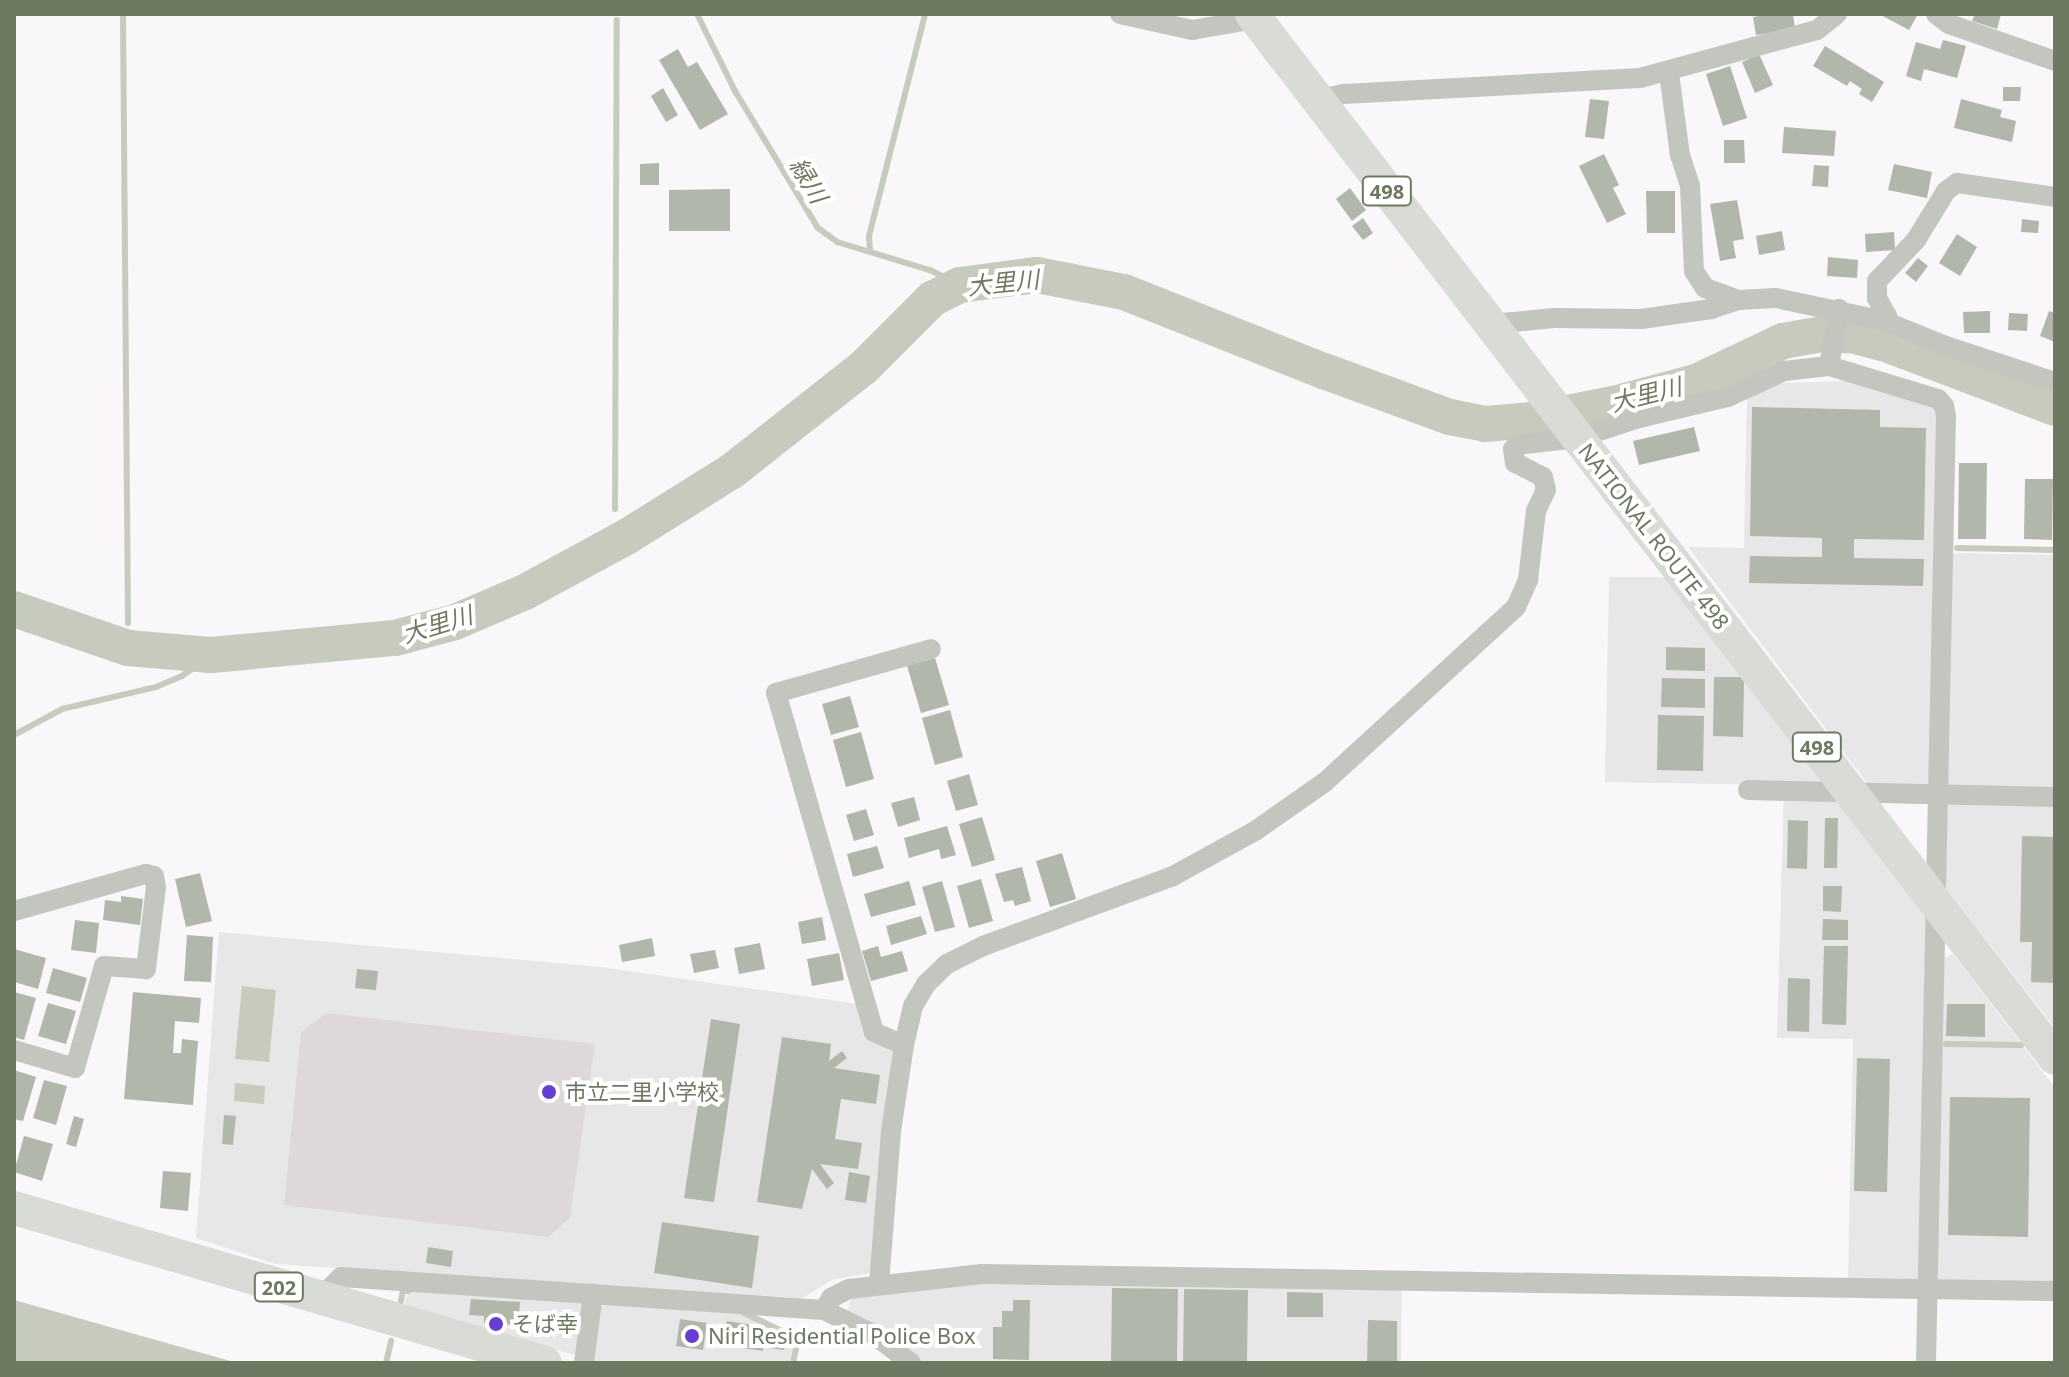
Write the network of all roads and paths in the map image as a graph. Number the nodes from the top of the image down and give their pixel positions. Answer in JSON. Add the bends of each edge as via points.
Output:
{"nodes":[{"id":1,"x":1120,"y":14,"type":"edge"},
{"id":2,"x":1837,"y":14,"type":"edge"},
{"id":3,"x":1936,"y":14,"type":"edge"},
{"id":4,"x":1253,"y":16,"type":"edge"},
{"id":5,"x":2055,"y":61,"type":"edge"},
{"id":6,"x":1669,"y":73,"type":"junction"},
{"id":7,"x":1317,"y":100,"type":"junction"},
{"id":8,"x":2055,"y":197,"type":"edge"},
{"id":9,"x":1738,"y":300,"type":"junction"},
{"id":10,"x":1839,"y":309,"type":"junction"},
{"id":11,"x":1884,"y":321,"type":"junction"},
{"id":12,"x":1491,"y":324,"type":"junction"},
{"id":13,"x":1829,"y":366,"type":"junction"},
{"id":14,"x":2055,"y":382,"type":"edge"},
{"id":15,"x":1578,"y":438,"type":"junction"},
{"id":16,"x":931,"y":649,"type":"dead end"},
{"id":17,"x":1748,"y":790,"type":"dead end"},
{"id":18,"x":1852,"y":793,"type":"junction"},
{"id":19,"x":1939,"y":794,"type":"junction"},
{"id":20,"x":2055,"y":797,"type":"edge"},
{"id":21,"x":1937,"y":904,"type":"junction"},
{"id":22,"x":14,"y":911,"type":"edge"},
{"id":23,"x":904,"y":1045,"type":"junction"},
{"id":24,"x":14,"y":1050,"type":"edge"},
{"id":25,"x":2055,"y":1058,"type":"edge"},
{"id":26,"x":14,"y":1208,"type":"edge"},
{"id":27,"x":879,"y":1284,"type":"junction"},
{"id":28,"x":1928,"y":1288,"type":"junction"},
{"id":29,"x":2055,"y":1291,"type":"edge"},
{"id":30,"x":593,"y":1294,"type":"junction"},
{"id":31,"x":319,"y":1299,"type":"junction"},
{"id":32,"x":824,"y":1310,"type":"junction"},
{"id":33,"x":545,"y":1363,"type":"edge"},
{"id":34,"x":584,"y":1363,"type":"edge"},
{"id":35,"x":911,"y":1363,"type":"edge"},
{"id":36,"x":1926,"y":1363,"type":"edge"}],
"edges":[{"from":1,"to":4,"type":"street","via":[[1192,30]]},
{"from":2,"to":6,"type":"street","via":[[1817,30]]},
{"from":3,"to":5,"type":"street","via":[[1949,24]]},
{"from":4,"to":7,"type":"highway","name":"NATIONAL ROUTE 498","number":"498"},
{"from":6,"to":7,"type":"street","via":[[1599,83],[1344,94]]},
{"from":6,"to":9,"type":"street","via":[[1680,155],[1690,186],[1694,271],[1705,288]]},
{"from":7,"to":12,"type":"highway","name":"NATIONAL ROUTE 498","number":"498"},
{"from":8,"to":11,"type":"street","via":[[1957,183],[1946,191],[1916,240],[1877,281]]},
{"from":9,"to":10,"type":"street","via":[[1776,298]]},
{"from":9,"to":12,"type":"street","via":[[1641,319]]},
{"from":10,"to":11,"type":"street"},
{"from":10,"to":13,"type":"street"},
{"from":11,"to":14,"type":"street"},
{"from":12,"to":15,"type":"highway","name":"NATIONAL ROUTE 498","number":"498"},
{"from":13,"to":15,"type":"street","via":[[1784,371],[1728,397]]},
{"from":13,"to":19,"type":"street","via":[[1938,399],[1944,406]]},
{"from":15,"to":18,"type":"highway","name":"NATIONAL ROUTE 498","number":"498"},
{"from":15,"to":23,"type":"street","via":[[1513,449],[1515,463],[1543,477],[1546,490],[1536,511],[1528,580],[1516,607],[1325,782],[1255,831],[1173,876],[947,964],[919,995]]},
{"from":16,"to":23,"type":"street","via":[[776,693],[874,1032]]},
{"from":17,"to":18,"type":"street"},
{"from":18,"to":19,"type":"street"},
{"from":18,"to":21,"type":"highway","name":"NATIONAL ROUTE 498","number":"498"},
{"from":19,"to":20,"type":"street"},
{"from":19,"to":21,"type":"street"},
{"from":21,"to":25,"type":"highway","name":"NATIONAL ROUTE 498","number":"498"},
{"from":21,"to":28,"type":"street"},
{"from":22,"to":24,"type":"street","via":[[154,876],[146,969],[104,966],[75,1068]]},
{"from":23,"to":27,"type":"street"},
{"from":26,"to":31,"type":"highway","number":"202"},
{"from":27,"to":28,"type":"street","via":[[981,1274]]},
{"from":27,"to":32,"type":"street","via":[[849,1289],[831,1298]]},
{"from":28,"to":29,"type":"street"},
{"from":28,"to":36,"type":"street"},
{"from":30,"to":31,"type":"street","via":[[341,1277]]},
{"from":30,"to":32,"type":"street"},
{"from":30,"to":34,"type":"street"},
{"from":31,"to":33,"type":"highway","number":"202"},
{"from":32,"to":35,"type":"street","via":[[873,1334]]}]}
